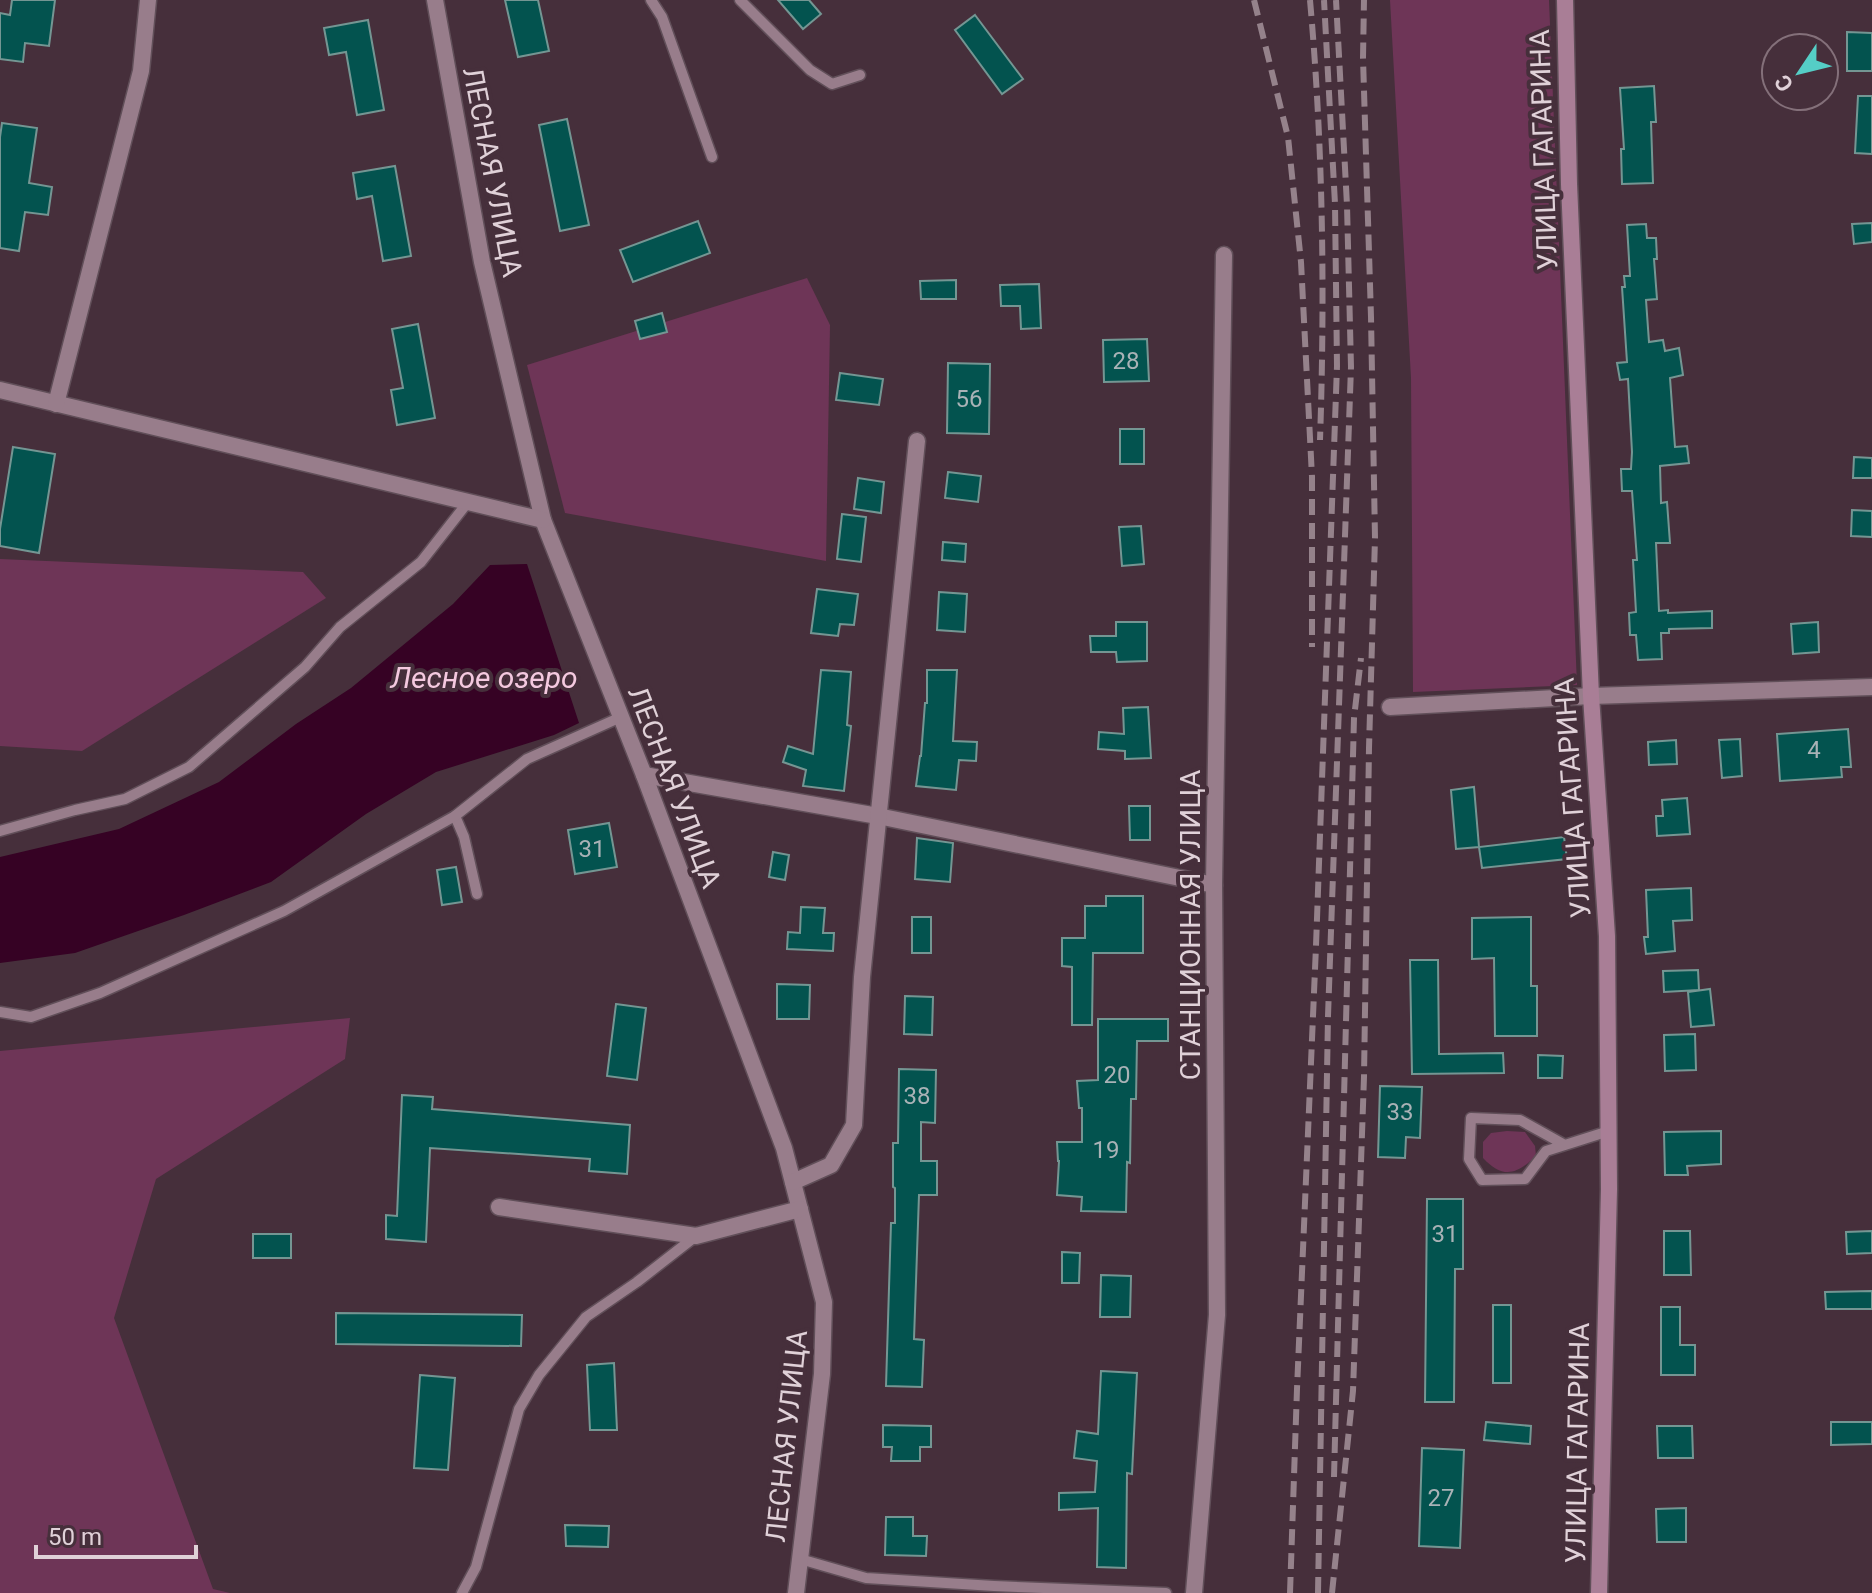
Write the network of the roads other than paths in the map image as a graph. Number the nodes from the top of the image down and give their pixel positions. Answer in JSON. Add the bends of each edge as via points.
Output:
{"nodes":[{"id":1,"x":148,"y":0,"type":"edge"},
{"id":2,"x":435,"y":0,"type":"edge"},
{"id":3,"x":651,"y":0,"type":"edge"},
{"id":4,"x":740,"y":0,"type":"edge"},
{"id":5,"x":1565,"y":0,"type":"edge"},
{"id":6,"x":860,"y":75,"type":"dead end"},
{"id":7,"x":712,"y":157,"type":"dead end"},
{"id":8,"x":1224,"y":255,"type":"dead end"},
{"id":9,"x":0,"y":390,"type":"edge"},
{"id":10,"x":56,"y":404,"type":"junction"},
{"id":11,"x":917,"y":441,"type":"dead end"},
{"id":12,"x":468,"y":502,"type":"junction"},
{"id":13,"x":543,"y":520,"type":"junction"},
{"id":14,"x":1872,"y":687,"type":"edge"},
{"id":15,"x":1591,"y":696,"type":"junction"},
{"id":16,"x":1390,"y":707,"type":"dead end"},
{"id":17,"x":621,"y":717,"type":"junction"},
{"id":18,"x":644,"y":775,"type":"junction"},
{"id":19,"x":455,"y":816,"type":"junction"},
{"id":20,"x":878,"y":816,"type":"junction"},
{"id":21,"x":0,"y":831,"type":"edge"},
{"id":22,"x":1214,"y":885,"type":"junction"},
{"id":23,"x":477,"y":894,"type":"dead end"},
{"id":24,"x":0,"y":1012,"type":"edge"},
{"id":25,"x":1609,"y":1131,"type":"junction"},
{"id":26,"x":1565,"y":1145,"type":"junction"},
{"id":27,"x":793,"y":1182,"type":"junction"},
{"id":28,"x":499,"y":1207,"type":"dead end"},
{"id":29,"x":800,"y":1209,"type":"junction"},
{"id":30,"x":696,"y":1236,"type":"junction"},
{"id":31,"x":800,"y":1559,"type":"junction"},
{"id":32,"x":462,"y":1593,"type":"edge"},
{"id":33,"x":796,"y":1593,"type":"edge"},
{"id":34,"x":1166,"y":1593,"type":"edge"},
{"id":35,"x":1194,"y":1593,"type":"edge"},
{"id":36,"x":1599,"y":1593,"type":"edge"}],
"edges":[{"from":1,"to":10,"type":"street","via":[[141,71]]},
{"from":2,"to":13,"type":"street","name":"ЛЕСНАЯ УЛИЦА","via":[[482,262]]},
{"from":3,"to":7,"type":"lane","via":[[662,17]]},
{"from":4,"to":6,"type":"lane","via":[[810,70],[832,84]]},
{"from":5,"to":15,"type":"street","name":"УЛИЦА ГАГАРИНА"},
{"from":8,"to":22,"type":"street","name":"СТАНЦИОННАЯ УЛИЦА"},
{"from":9,"to":10,"type":"street"},
{"from":10,"to":12,"type":"street"},
{"from":11,"to":20,"type":"street"},
{"from":12,"to":13,"type":"street"},
{"from":12,"to":21,"type":"lane","via":[[421,562],[340,627],[305,667],[189,767],[125,799]]},
{"from":13,"to":17,"type":"street","name":"ЛЕСНАЯ УЛИЦА"},
{"from":14,"to":15,"type":"street"},
{"from":15,"to":16,"type":"street"},
{"from":15,"to":25,"type":"street","name":"УЛИЦА ГАГАРИНА","via":[[1607,936]]},
{"from":17,"to":18,"type":"street","name":"ЛЕСНАЯ УЛИЦА"},
{"from":17,"to":19,"type":"lane","via":[[527,759]]},
{"from":18,"to":20,"type":"street"},
{"from":18,"to":27,"type":"street","name":"ЛЕСНАЯ УЛИЦА"},
{"from":19,"to":23,"type":"lane"},
{"from":19,"to":24,"type":"lane","via":[[284,911],[100,993],[31,1017]]},
{"from":20,"to":22,"type":"street"},
{"from":20,"to":27,"type":"street","via":[[854,1125],[831,1165]]},
{"from":22,"to":35,"type":"street","name":"СТАНЦИОННАЯ УЛИЦА","via":[[1217,1315]]},
{"from":25,"to":26,"type":"lane"},
{"from":25,"to":36,"type":"street","name":"УЛИЦА ГАГАРИНА"},
{"from":26,"to":26,"type":"lane","via":[[1520,1120],[1471,1118],[1469,1159],[1482,1180],[1525,1179],[1546,1151]]},
{"from":27,"to":29,"type":"street","name":"ЛЕСНАЯ УЛИЦА"},
{"from":28,"to":30,"type":"street"},
{"from":29,"to":30,"type":"street"},
{"from":29,"to":31,"type":"street","name":"ЛЕСНАЯ УЛИЦА","via":[[824,1302],[822,1374]]},
{"from":30,"to":32,"type":"lane","via":[[586,1317],[539,1375],[519,1409],[476,1567]]},
{"from":31,"to":33,"type":"street","name":"ЛЕСНАЯ УЛИЦА"},
{"from":31,"to":34,"type":"lane","via":[[866,1578]]}]}
